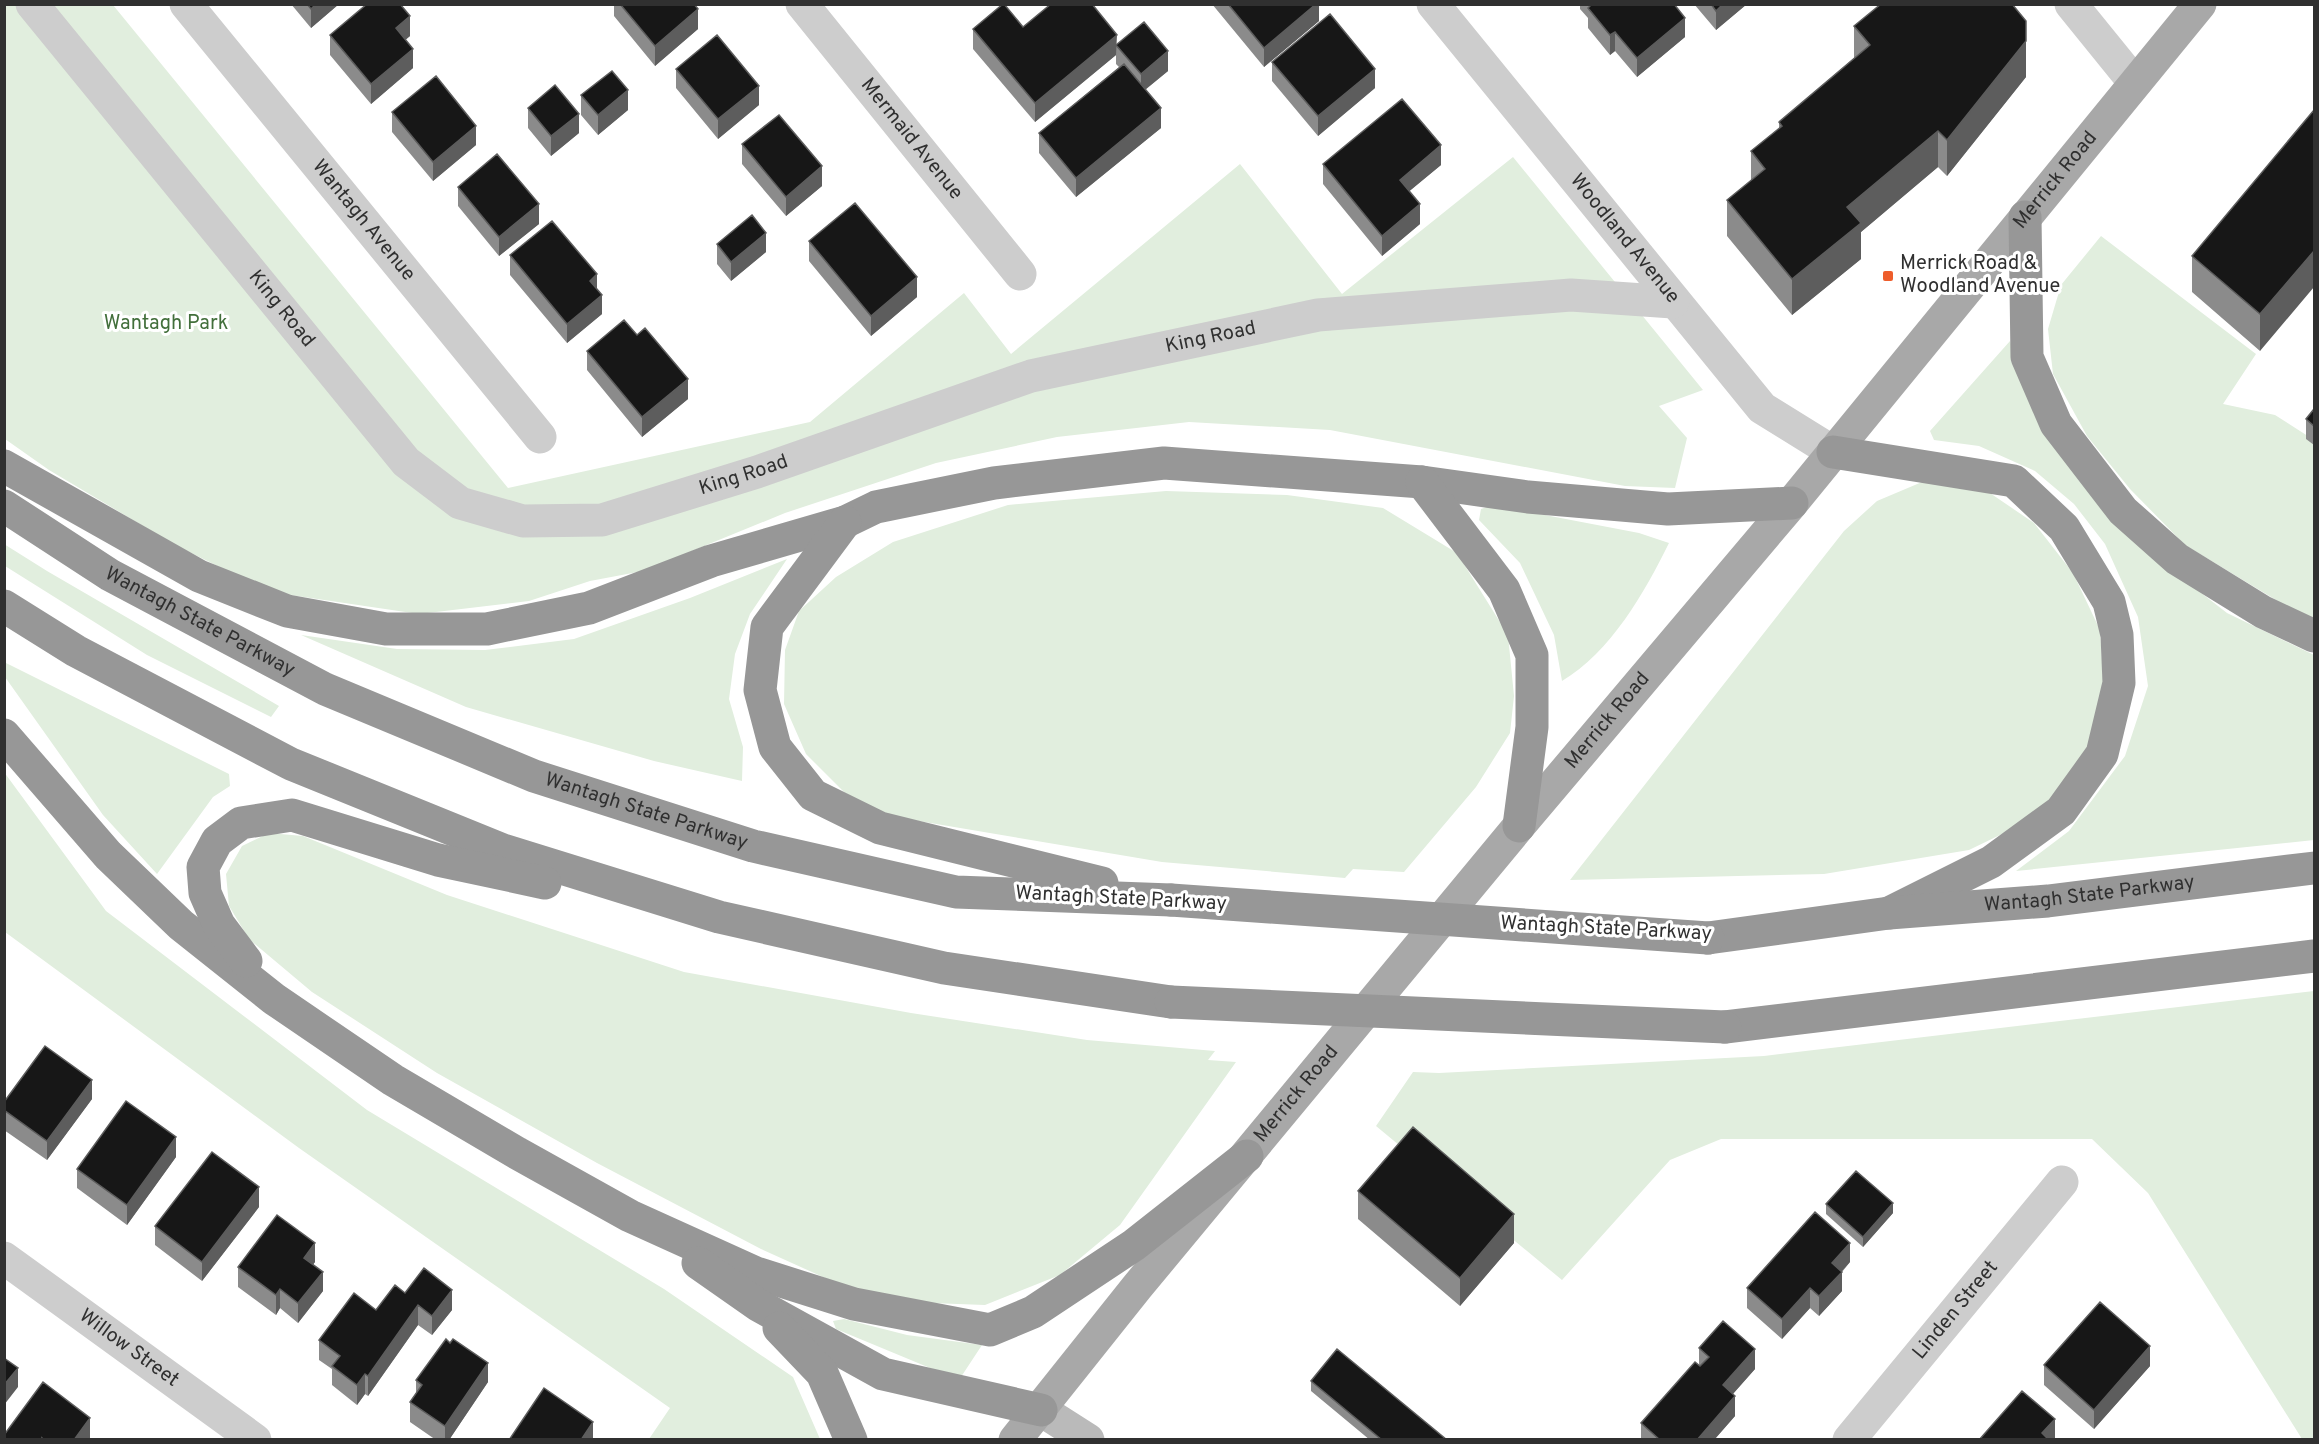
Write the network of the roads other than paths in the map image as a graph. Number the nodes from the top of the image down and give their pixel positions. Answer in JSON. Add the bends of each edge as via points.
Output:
{"nodes":[{"id":1,"x":32,"y":4,"type":"edge"},
{"id":2,"x":186,"y":4,"type":"edge"},
{"id":3,"x":802,"y":4,"type":"edge"},
{"id":4,"x":1433,"y":4,"type":"edge"},
{"id":5,"x":2071,"y":4,"type":"edge"},
{"id":6,"x":2200,"y":4,"type":"edge"},
{"id":7,"x":2135,"y":83,"type":"junction"},
{"id":8,"x":2025,"y":217,"type":"junction"},
{"id":9,"x":1020,"y":274,"type":"dead end"},
{"id":10,"x":1673,"y":302,"type":"junction"},
{"id":11,"x":540,"y":437,"type":"dead end"},
{"id":12,"x":1833,"y":452,"type":"junction"},
{"id":13,"x":4,"y":466,"type":"edge"},
{"id":14,"x":1422,"y":482,"type":"junction"},
{"id":15,"x":1792,"y":503,"type":"junction"},
{"id":16,"x":4,"y":507,"type":"edge"},
{"id":17,"x":845,"y":522,"type":"junction"},
{"id":18,"x":4,"y":606,"type":"edge"},
{"id":19,"x":2314,"y":636,"type":"edge"},
{"id":20,"x":4,"y":735,"type":"edge"},
{"id":21,"x":1519,"y":826,"type":"junction"},
{"id":22,"x":2314,"y":868,"type":"edge"},
{"id":23,"x":1171,"y":900,"type":"junction"},
{"id":24,"x":1889,"y":913,"type":"junction"},
{"id":25,"x":854,"y":948,"type":"junction"},
{"id":26,"x":2314,"y":956,"type":"edge"},
{"id":27,"x":274,"y":999,"type":"junction"},
{"id":28,"x":1247,"y":1156,"type":"junction"},
{"id":29,"x":2062,"y":1182,"type":"dead end"},
{"id":30,"x":630,"y":1216,"type":"junction"},
{"id":31,"x":4,"y":1258,"type":"edge"},
{"id":32,"x":758,"y":1305,"type":"junction"},
{"id":33,"x":1041,"y":1410,"type":"junction"},
{"id":34,"x":255,"y":1440,"type":"edge"},
{"id":35,"x":851,"y":1440,"type":"edge"},
{"id":36,"x":1015,"y":1440,"type":"edge"},
{"id":37,"x":1088,"y":1440,"type":"edge"},
{"id":38,"x":1849,"y":1440,"type":"edge"}],
"edges":[{"from":1,"to":10,"type":"street","name":"King Road","via":[[406,462],[460,503],[523,521],[602,520],[757,472],[1031,376],[1318,315],[1571,295]]},
{"from":2,"to":11,"type":"street","name":"Wantagh Avenue"},
{"from":3,"to":9,"type":"street","name":"Mermaid Avenue"},
{"from":4,"to":10,"type":"street","name":"Woodland Avenue"},
{"from":5,"to":7,"type":"street"},
{"from":6,"to":7,"type":"main road","name":"Merrick Road"},
{"from":7,"to":8,"type":"main road","name":"Merrick Road"},
{"from":8,"to":12,"type":"main road","name":"Merrick Road"},
{"from":8,"to":19,"type":"highway","via":[[2027,357],[2056,424],[2123,511],[2177,559],[2263,612]]},
{"from":10,"to":12,"type":"street","name":"Woodland Avenue","via":[[1762,408]]},
{"from":12,"to":15,"type":"main road","name":"Merrick Road"},
{"from":12,"to":24,"type":"highway","via":[[2014,482],[2064,528],[2109,602],[2117,635],[2119,683],[2102,754],[2061,811],[1991,862]]},
{"from":13,"to":17,"type":"highway","via":[[199,576],[287,610],[386,629],[487,629],[589,608],[711,561]]},
{"from":14,"to":15,"type":"highway","via":[[1668,509]]},
{"from":14,"to":17,"type":"highway","via":[[1164,463],[994,483],[876,507]]},
{"from":14,"to":21,"type":"highway","via":[[1504,590],[1532,655],[1532,727]]},
{"from":15,"to":21,"type":"main road","name":"Merrick Road"},
{"from":16,"to":23,"type":"highway","name":"Wantagh State Parkway","via":[[110,575],[325,689],[534,776],[753,846],[956,892]]},
{"from":17,"to":23,"type":"highway","via":[[766,627],[760,690],[775,747],[813,795],[880,828]]},
{"from":18,"to":25,"type":"highway","via":[[76,651],[291,764],[482,841],[719,917]]},
{"from":20,"to":27,"type":"highway","via":[[108,855],[181,925]]},
{"from":21,"to":28,"type":"main road","name":"Merrick Road"},
{"from":22,"to":24,"type":"highway","name":"Wantagh State Parkway","via":[[2048,901]]},
{"from":23,"to":24,"type":"highway","name":"Wantagh State Parkway","bridge":true,"via":[[1708,938]]},
{"from":25,"to":26,"type":"highway","bridge":true,"via":[[944,968],[1171,1002],[1725,1027]]},
{"from":25,"to":27,"type":"highway","via":[[438,860],[292,815],[241,823],[217,841],[203,867],[205,893],[219,925]]},
{"from":27,"to":30,"type":"highway","via":[[393,1080]]},
{"from":28,"to":30,"type":"highway","via":[[1134,1245],[1033,1312],[990,1330],[854,1304],[756,1273]]},
{"from":28,"to":33,"type":"main road","name":"Merrick Road"},
{"from":29,"to":38,"type":"street","name":"Linden Street"},
{"from":30,"to":32,"type":"highway"},
{"from":31,"to":34,"type":"street","name":"Willow Street"},
{"from":32,"to":33,"type":"highway","via":[[883,1374]]},
{"from":32,"to":35,"type":"highway","via":[[822,1373]]},
{"from":33,"to":36,"type":"main road","name":"Merrick Road"},
{"from":33,"to":37,"type":"main road"}]}
